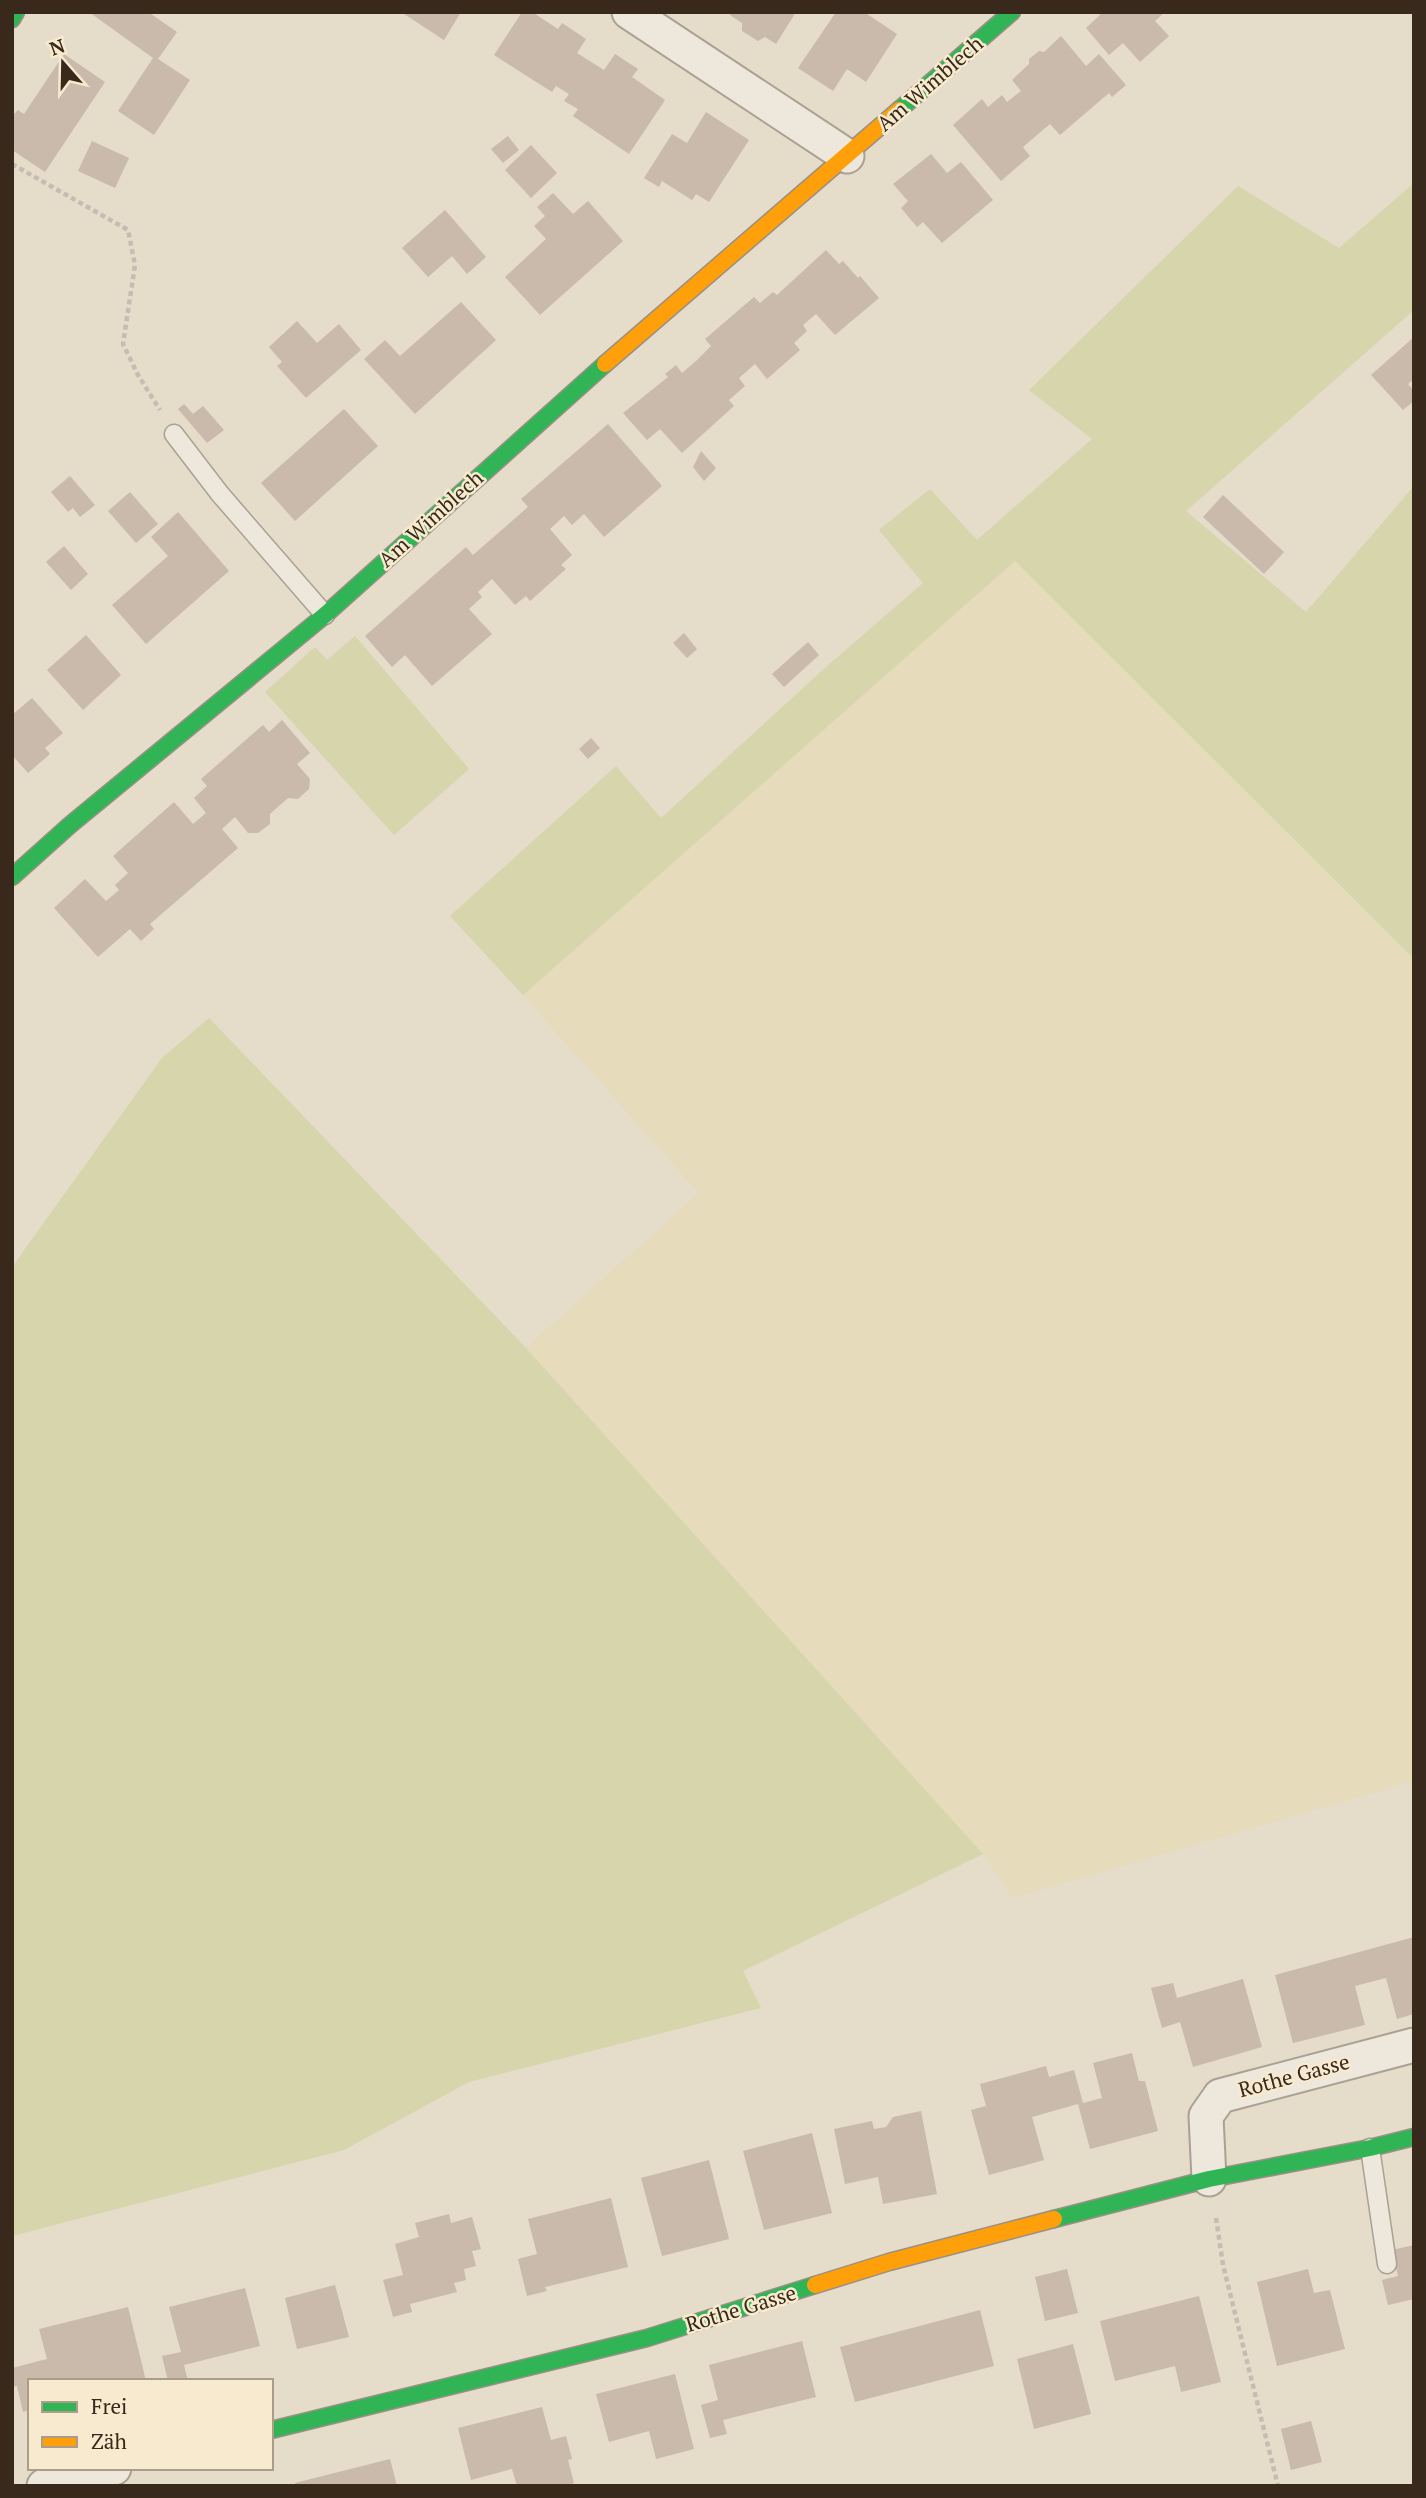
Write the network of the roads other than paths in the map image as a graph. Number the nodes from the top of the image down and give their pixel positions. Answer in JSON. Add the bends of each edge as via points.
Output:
{"nodes":[{"id":1,"x":16,"y":12,"type":"edge"},
{"id":2,"x":629,"y":12,"type":"edge"},
{"id":3,"x":1012,"y":12,"type":"edge"},
{"id":4,"x":12,"y":19,"type":"edge"},
{"id":5,"x":847,"y":156,"type":"junction"},
{"id":6,"x":174,"y":434,"type":"road end"},
{"id":7,"x":325,"y":615,"type":"junction"},
{"id":8,"x":12,"y":877,"type":"edge"},
{"id":9,"x":1414,"y":2045,"type":"edge"},
{"id":10,"x":1414,"y":2137,"type":"edge"},
{"id":11,"x":1370,"y":2148,"type":"junction"},
{"id":12,"x":1209,"y":2179,"type":"junction"},
{"id":13,"x":1387,"y":2264,"type":"dead end"},
{"id":14,"x":273,"y":2430,"type":"edge"},
{"id":15,"x":106,"y":2470,"type":"edge"},
{"id":16,"x":44,"y":2486,"type":"edge"}],
"edges":[{"from":1,"to":4,"type":"street"},
{"from":2,"to":5,"type":"street"},
{"from":3,"to":5,"type":"street","name":"Am Wimblech"},
{"from":5,"to":7,"type":"street","name":"Am Wimblech","via":[[547,414]]},
{"from":6,"to":7,"type":"lane"},
{"from":7,"to":8,"type":"street","name":"Am Wimblech"},
{"from":9,"to":12,"type":"street","name":"Rothe Gasse","via":[[1220,2096],[1206,2116]]},
{"from":10,"to":11,"type":"street","name":"Rothe Gasse"},
{"from":11,"to":12,"type":"street","name":"Rothe Gasse"},
{"from":11,"to":13,"type":"lane"},
{"from":12,"to":14,"type":"street","name":"Rothe Gasse","via":[[889,2263],[647,2338]]},
{"from":15,"to":16,"type":"street"}]}
